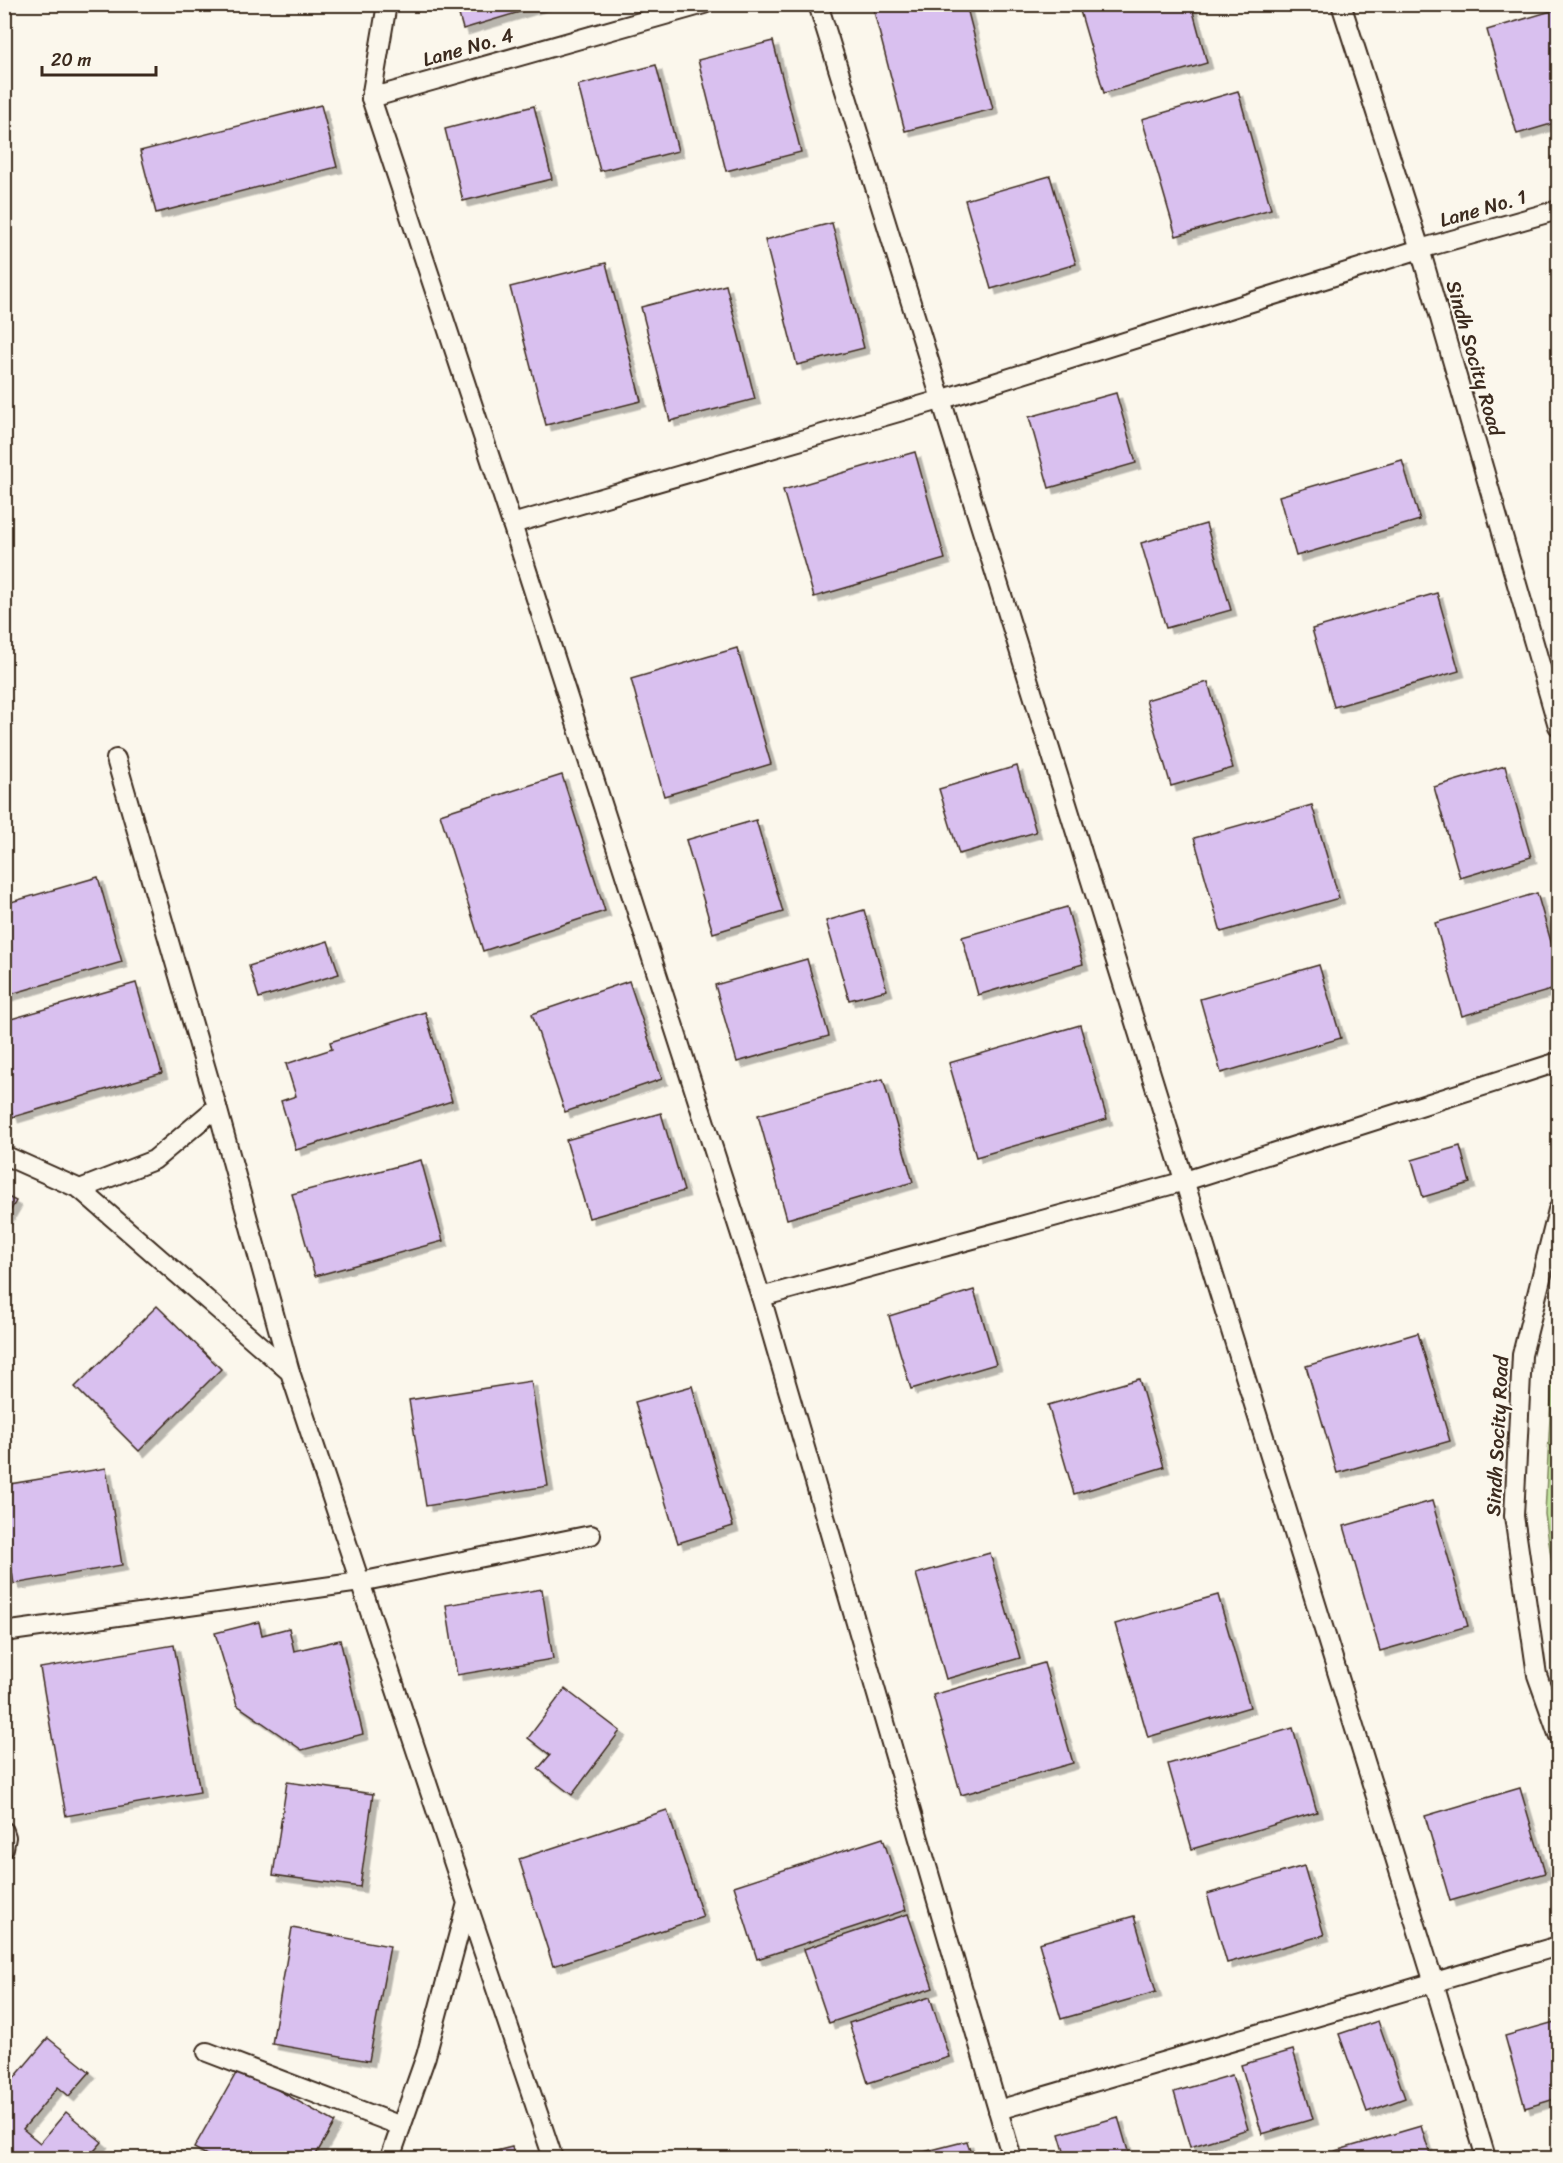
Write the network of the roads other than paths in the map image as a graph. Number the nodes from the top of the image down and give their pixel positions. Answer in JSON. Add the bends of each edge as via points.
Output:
{"nodes":[{"id":1,"x":387,"y":4,"type":"edge"},
{"id":2,"x":704,"y":4,"type":"edge"},
{"id":3,"x":818,"y":4,"type":"edge"},
{"id":4,"x":1341,"y":4,"type":"edge"},
{"id":5,"x":370,"y":98,"type":"junction"},
{"id":6,"x":1558,"y":210,"type":"edge"},
{"id":7,"x":1420,"y":249,"type":"junction"},
{"id":8,"x":940,"y":400,"type":"junction"},
{"id":9,"x":512,"y":525,"type":"junction"},
{"id":10,"x":1558,"y":726,"type":"edge"},
{"id":11,"x":116,"y":759,"type":"dead end"},
{"id":12,"x":1558,"y":1062,"type":"edge"},
{"id":13,"x":217,"y":1107,"type":"junction"},
{"id":14,"x":4,"y":1155,"type":"edge"},
{"id":15,"x":1185,"y":1181,"type":"junction"},
{"id":16,"x":80,"y":1189,"type":"junction"},
{"id":17,"x":1558,"y":1210,"type":"edge"},
{"id":18,"x":761,"y":1297,"type":"junction"},
{"id":19,"x":290,"y":1372,"type":"junction"},
{"id":20,"x":591,"y":1535,"type":"dead end"},
{"id":21,"x":360,"y":1582,"type":"junction"},
{"id":22,"x":4,"y":1632,"type":"edge"},
{"id":23,"x":1558,"y":1734,"type":"edge"},
{"id":24,"x":4,"y":1831,"type":"edge"},
{"id":25,"x":4,"y":1848,"type":"edge"},
{"id":26,"x":467,"y":1903,"type":"junction"},
{"id":27,"x":1558,"y":1946,"type":"edge"},
{"id":28,"x":1434,"y":1983,"type":"junction"},
{"id":29,"x":207,"y":2052,"type":"dead end"},
{"id":30,"x":998,"y":2110,"type":"junction"},
{"id":31,"x":401,"y":2126,"type":"junction"},
{"id":32,"x":390,"y":2158,"type":"edge"},
{"id":33,"x":553,"y":2158,"type":"edge"},
{"id":34,"x":1012,"y":2158,"type":"edge"},
{"id":35,"x":1486,"y":2158,"type":"edge"}],
"edges":[{"from":1,"to":5,"type":"lane"},
{"from":2,"to":5,"type":"lane","name":"Lane No. 4"},
{"from":3,"to":8,"type":"lane"},
{"from":4,"to":7,"type":"lane","name":"Sindh Socity Road"},
{"from":5,"to":9,"type":"lane"},
{"from":6,"to":7,"type":"lane","name":"Lane No. 1"},
{"from":7,"to":8,"type":"lane","name":"Lane No. 1"},
{"from":7,"to":10,"type":"lane","name":"Sindh Socity Road"},
{"from":8,"to":9,"type":"lane","name":"Lane No. 1"},
{"from":8,"to":15,"type":"lane"},
{"from":9,"to":18,"type":"lane"},
{"from":11,"to":13,"type":"lane"},
{"from":12,"to":15,"type":"lane"},
{"from":13,"to":16,"type":"lane","via":[[154,1160]]},
{"from":13,"to":19,"type":"lane"},
{"from":14,"to":16,"type":"lane"},
{"from":15,"to":18,"type":"lane"},
{"from":15,"to":28,"type":"lane"},
{"from":16,"to":19,"type":"lane"},
{"from":17,"to":23,"type":"lane","name":"Sindh Socity Road","via":[[1522,1355],[1514,1516],[1537,1675]]},
{"from":18,"to":30,"type":"lane"},
{"from":19,"to":21,"type":"lane"},
{"from":20,"to":21,"type":"lane"},
{"from":21,"to":22,"type":"lane"},
{"from":21,"to":26,"type":"lane"},
{"from":24,"to":25,"type":"lane"},
{"from":26,"to":31,"type":"lane","via":[[426,2056]]},
{"from":26,"to":33,"type":"lane"},
{"from":27,"to":28,"type":"lane"},
{"from":28,"to":30,"type":"lane"},
{"from":28,"to":35,"type":"lane"},
{"from":29,"to":31,"type":"lane"},
{"from":30,"to":34,"type":"lane"},
{"from":31,"to":32,"type":"lane"}]}
